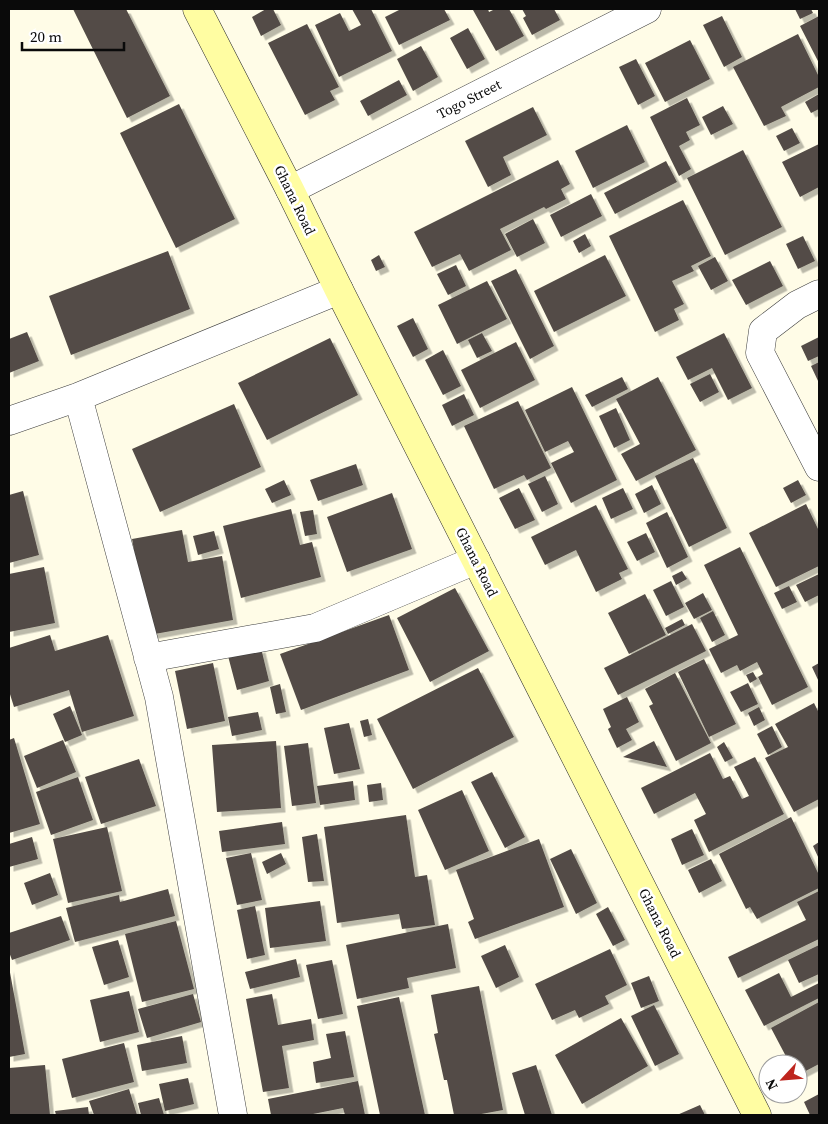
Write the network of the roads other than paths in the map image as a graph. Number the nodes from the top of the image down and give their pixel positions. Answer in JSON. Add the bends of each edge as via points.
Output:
{"nodes":[{"id":1,"x":197,"y":9,"type":"edge"},
{"id":2,"x":647,"y":9,"type":"edge"},
{"id":3,"x":290,"y":190,"type":"junction"},
{"id":4,"x":339,"y":290,"type":"junction"},
{"id":5,"x":819,"y":294,"type":"edge"},
{"id":6,"x":78,"y":397,"type":"junction"},
{"id":7,"x":9,"y":421,"type":"edge"},
{"id":8,"x":819,"y":467,"type":"edge"},
{"id":9,"x":476,"y":560,"type":"junction"},
{"id":10,"x":148,"y":658,"type":"junction"},
{"id":11,"x":233,"y":1115,"type":"edge"},
{"id":12,"x":757,"y":1115,"type":"edge"}],
"edges":[{"from":1,"to":3,"type":"street","name":"Ghana Road"},
{"from":2,"to":3,"type":"street","name":"Togo Street"},
{"from":3,"to":4,"type":"street","name":"Ghana Road"},
{"from":4,"to":6,"type":"street"},
{"from":4,"to":9,"type":"street","name":"Ghana Road"},
{"from":5,"to":8,"type":"street","via":[[797,305],[763,331],[760,353]]},
{"from":6,"to":7,"type":"street"},
{"from":6,"to":10,"type":"street"},
{"from":9,"to":10,"type":"street","via":[[315,628]]},
{"from":9,"to":12,"type":"street","name":"Ghana Road"},
{"from":10,"to":11,"type":"street","via":[[159,697]]}]}
